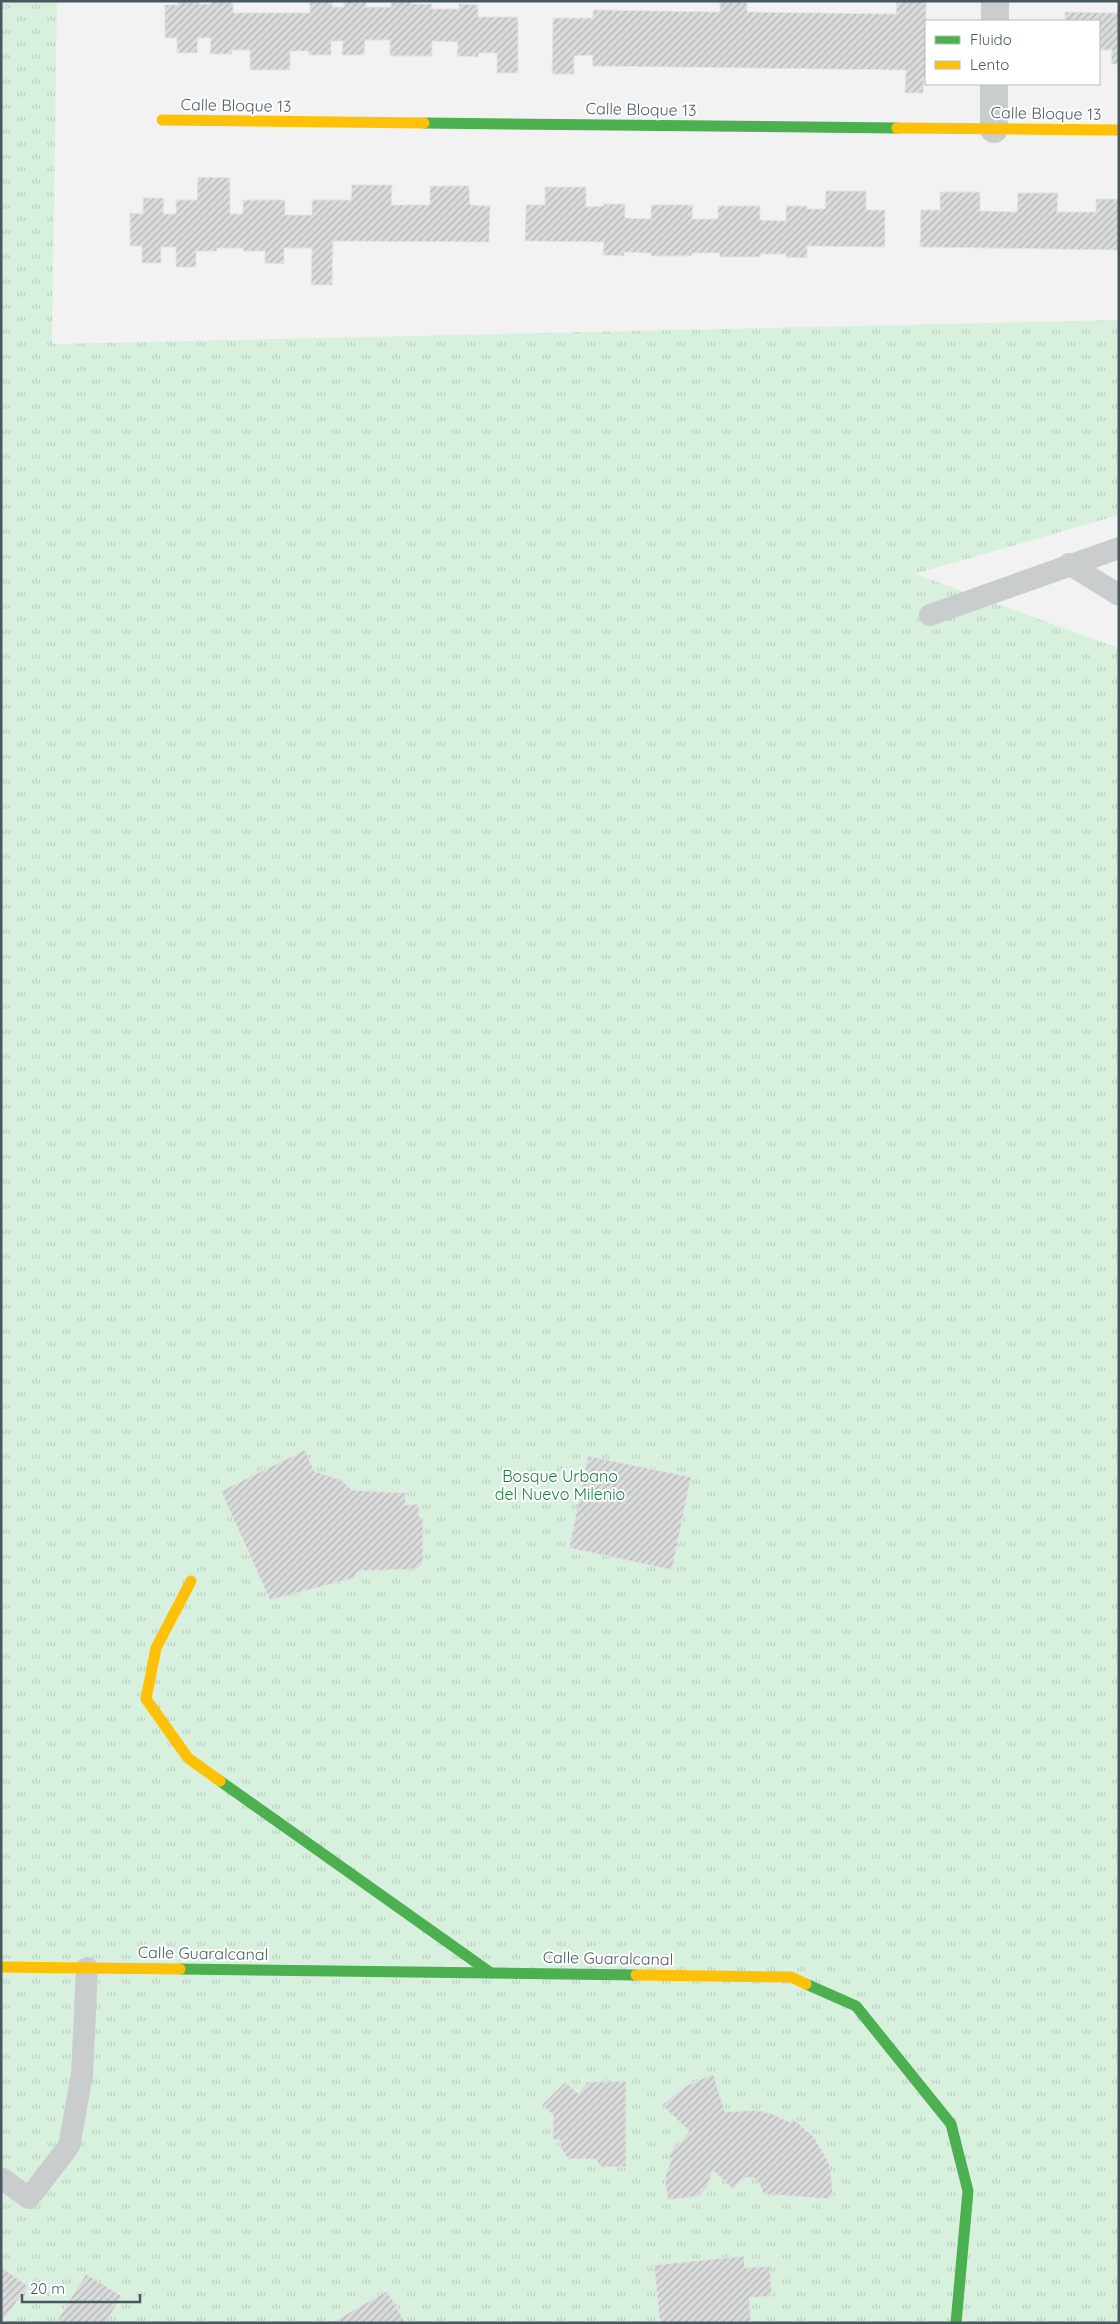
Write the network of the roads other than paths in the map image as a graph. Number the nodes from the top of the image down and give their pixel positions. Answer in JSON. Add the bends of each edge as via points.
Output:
{"nodes":[{"id":1,"x":995,"y":1,"type":"edge"},
{"id":2,"x":995,"y":20,"type":"edge"},
{"id":3,"x":994,"y":85,"type":"edge"},
{"id":4,"x":162,"y":120,"type":"dead end"},
{"id":5,"x":994,"y":129,"type":"junction"},
{"id":6,"x":1119,"y":130,"type":"edge"},
{"id":7,"x":1119,"y":548,"type":"edge"},
{"id":8,"x":1068,"y":564,"type":"junction"},
{"id":9,"x":1119,"y":595,"type":"edge"},
{"id":10,"x":930,"y":615,"type":"dead end"},
{"id":11,"x":191,"y":1581,"type":"dead end"},
{"id":12,"x":1,"y":1967,"type":"edge"},
{"id":13,"x":86,"y":1968,"type":"junction"},
{"id":14,"x":491,"y":1973,"type":"junction"},
{"id":15,"x":1,"y":2178,"type":"edge"},
{"id":16,"x":956,"y":2323,"type":"edge"}],
"edges":[{"from":1,"to":2,"type":"street"},
{"from":3,"to":5,"type":"street"},
{"from":4,"to":5,"type":"street","name":"Calle Bloque 13"},
{"from":5,"to":6,"type":"street","name":"Calle Bloque 13"},
{"from":7,"to":8,"type":"lane"},
{"from":8,"to":9,"type":"lane"},
{"from":8,"to":10,"type":"lane"},
{"from":11,"to":14,"type":"street","via":[[156,1648],[146,1699],[188,1758]]},
{"from":12,"to":13,"type":"street","name":"Calle Guaralcanal"},
{"from":13,"to":14,"type":"street","name":"Calle Guaralcanal"},
{"from":13,"to":15,"type":"lane","via":[[82,2075],[69,2146],[29,2198]]},
{"from":14,"to":16,"type":"street","name":"Calle Guaralcanal","via":[[791,1977],[856,2006],[951,2124],[968,2191]]}]}
